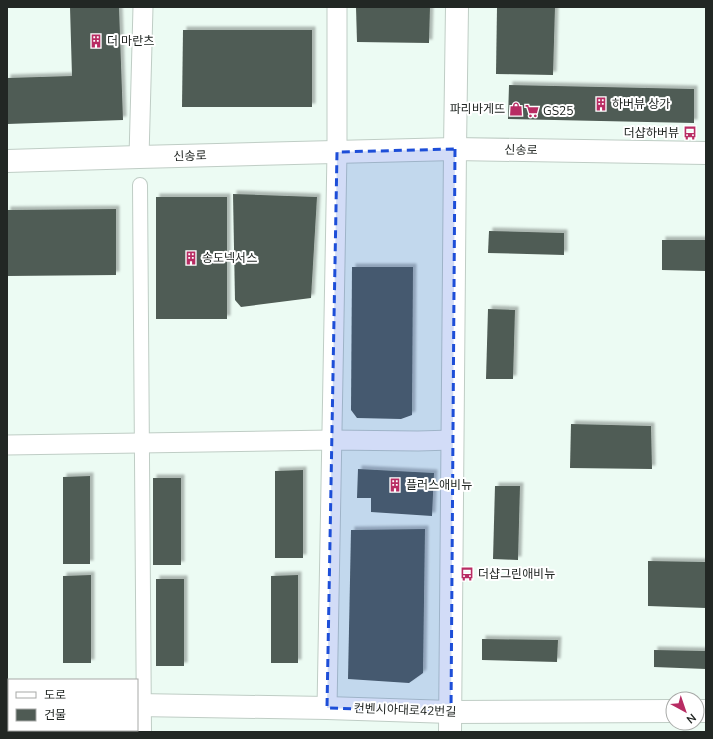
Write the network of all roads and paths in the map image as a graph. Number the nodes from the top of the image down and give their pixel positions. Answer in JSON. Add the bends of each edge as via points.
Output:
{"nodes":[{"id":1,"x":143,"y":7,"type":"edge"},
{"id":2,"x":337,"y":7,"type":"edge"},
{"id":3,"x":457,"y":7,"type":"edge"},
{"id":4,"x":454,"y":149,"type":"junction"},
{"id":5,"x":337,"y":152,"type":"junction"},
{"id":6,"x":706,"y":153,"type":"edge"},
{"id":7,"x":139,"y":157,"type":"junction"},
{"id":8,"x":7,"y":161,"type":"edge"},
{"id":9,"x":140,"y":185,"type":"dead end"},
{"id":10,"x":332,"y":440,"type":"junction"},
{"id":11,"x":452,"y":440,"type":"junction"},
{"id":12,"x":141,"y":442,"type":"junction"},
{"id":13,"x":7,"y":445,"type":"edge"},
{"id":14,"x":141,"y":705,"type":"edge"},
{"id":15,"x":327,"y":708,"type":"junction"},
{"id":16,"x":665,"y":711,"type":"edge"},
{"id":17,"x":450,"y":722,"type":"edge"},
{"id":18,"x":144,"y":732,"type":"edge"}],
"edges":[{"from":1,"to":7,"type":"street"},
{"from":2,"to":5,"type":"street"},
{"from":3,"to":4,"type":"street"},
{"from":4,"to":5,"type":"street","name":"신송로"},
{"from":4,"to":6,"type":"street","name":"신송로"},
{"from":4,"to":11,"type":"street"},
{"from":5,"to":7,"type":"street","name":"신송로"},
{"from":5,"to":10,"type":"street"},
{"from":7,"to":8,"type":"street","name":"신송로"},
{"from":9,"to":12,"type":"street"},
{"from":10,"to":11,"type":"street"},
{"from":10,"to":12,"type":"street"},
{"from":10,"to":15,"type":"street"},
{"from":11,"to":17,"type":"street"},
{"from":12,"to":13,"type":"street"},
{"from":12,"to":14,"type":"street"},
{"from":14,"to":15,"type":"street","name":"컨벤시아대로42번길"},
{"from":14,"to":18,"type":"street"},
{"from":15,"to":17,"type":"street","name":"컨벤시아대로42번길"},
{"from":16,"to":17,"type":"street","name":"컨벤시아대로42번길"}]}
